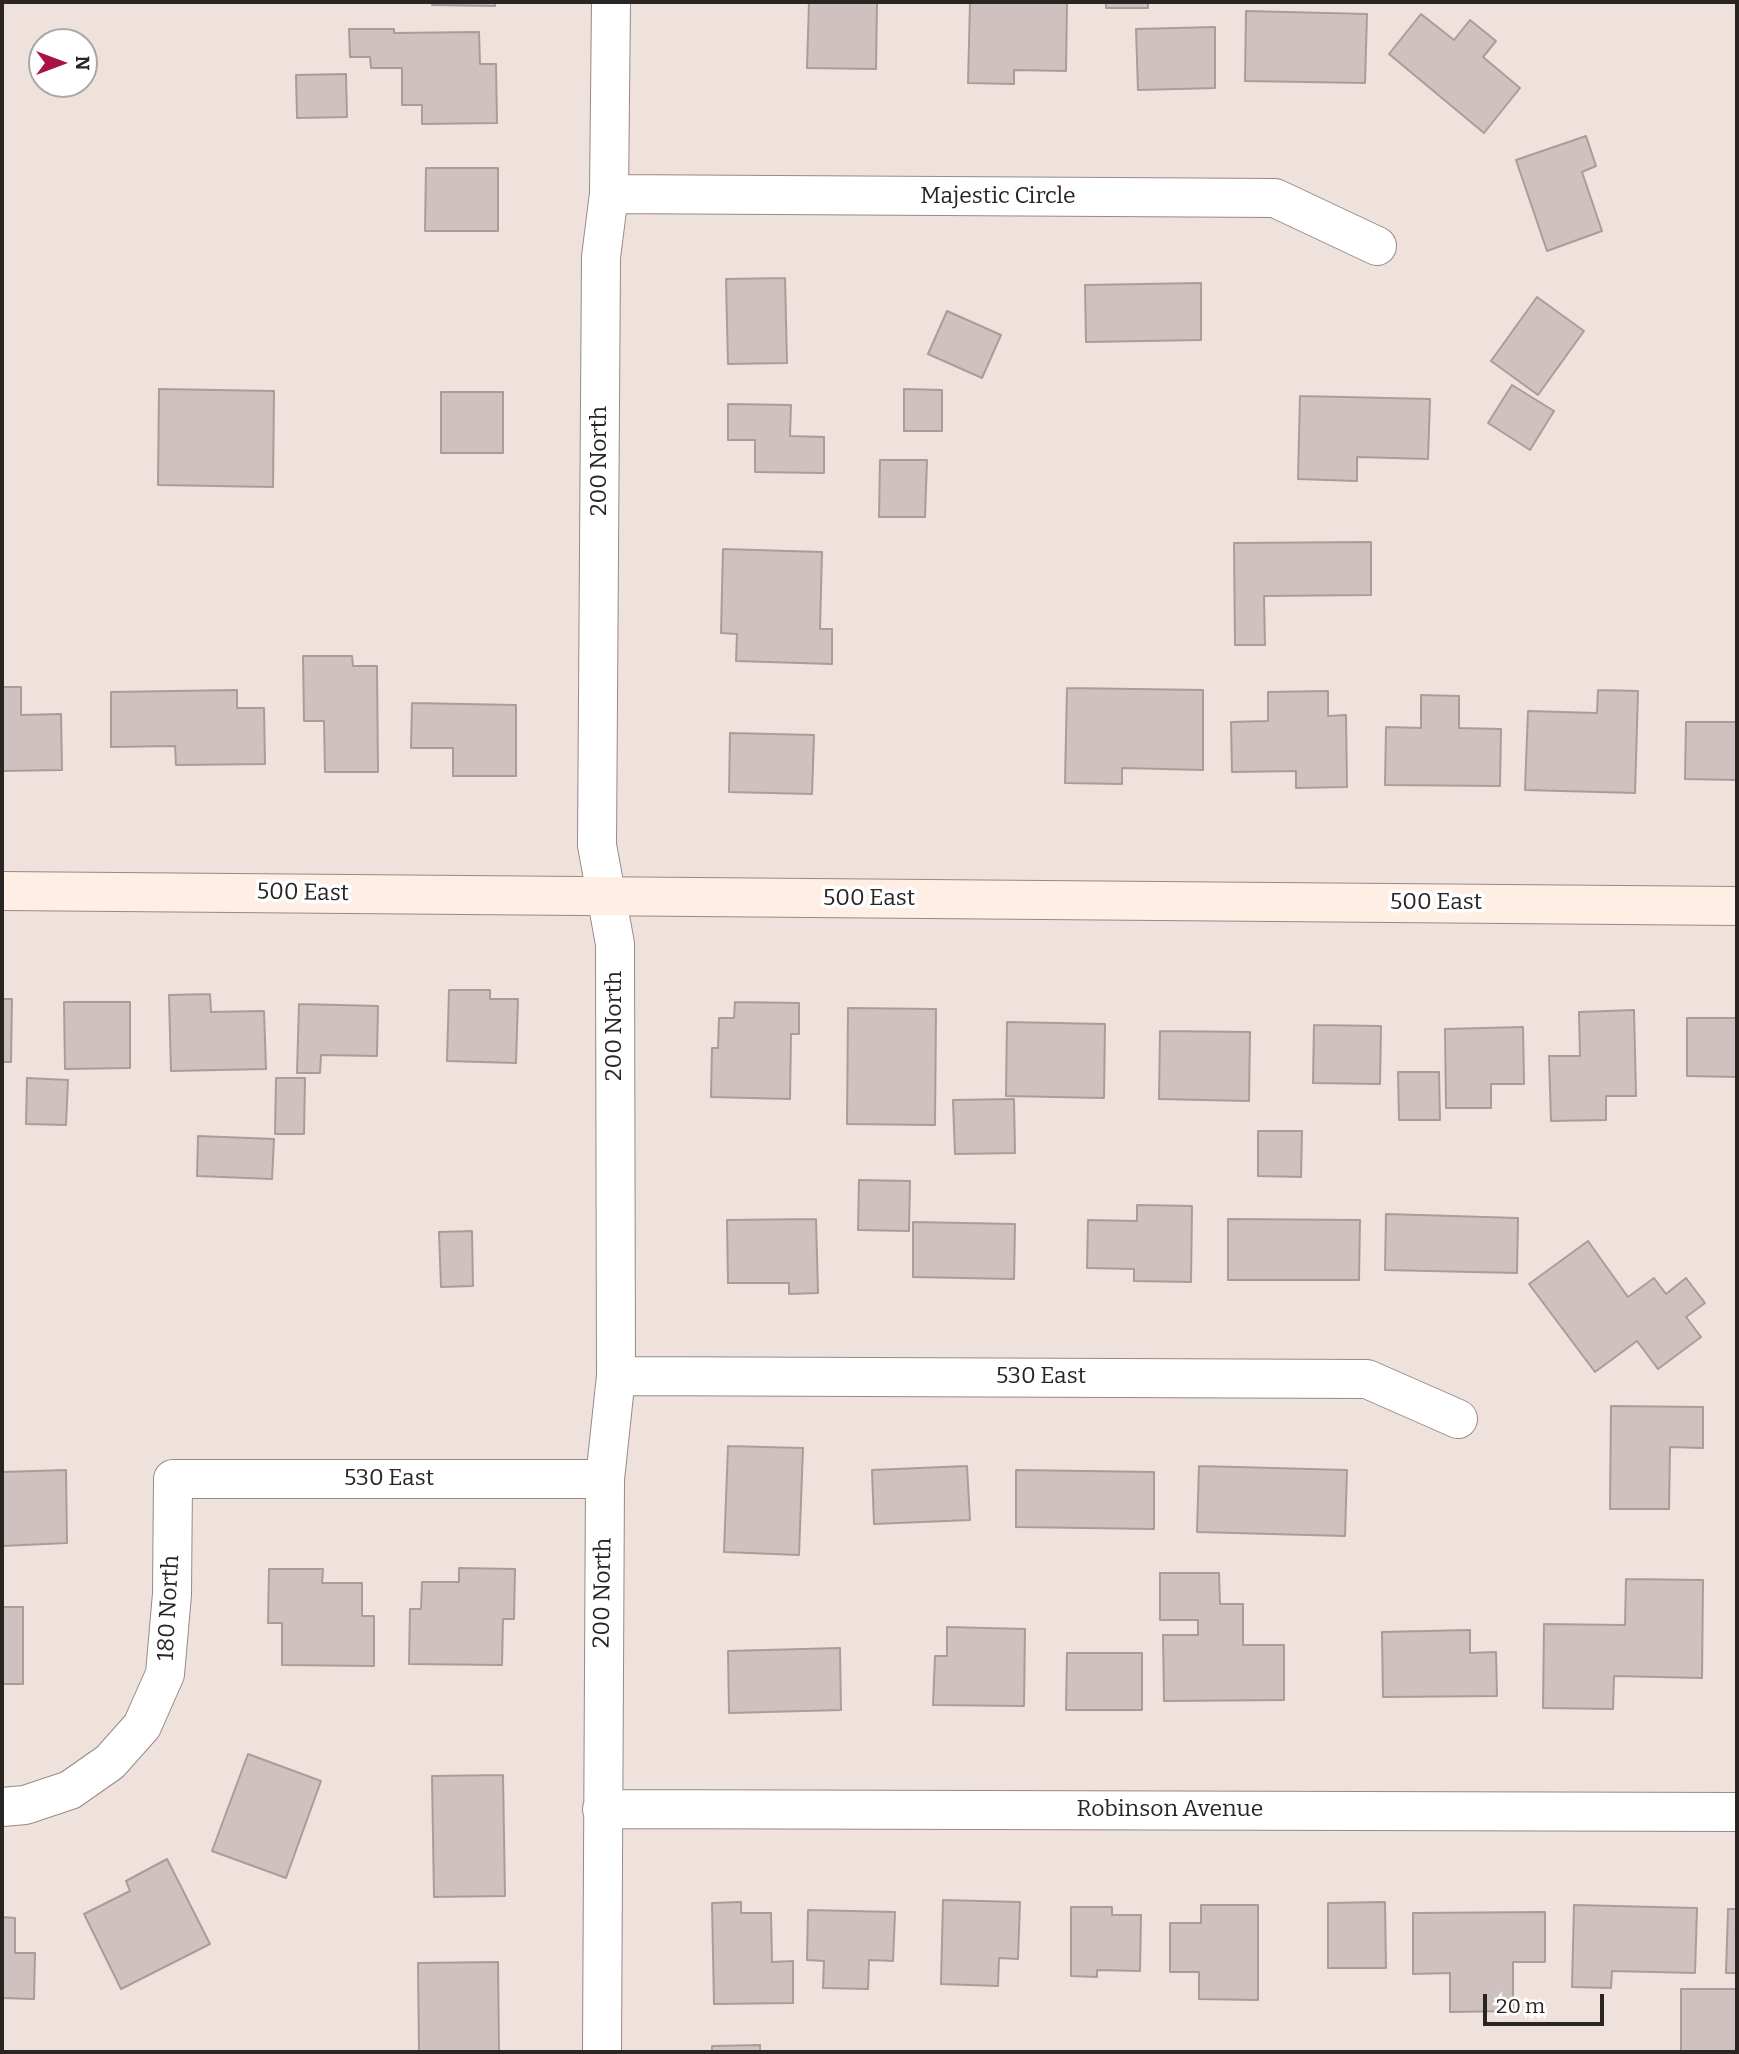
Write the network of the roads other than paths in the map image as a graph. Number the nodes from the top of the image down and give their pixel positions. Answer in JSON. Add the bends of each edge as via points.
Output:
{"nodes":[{"id":1,"x":611,"y":2,"type":"edge"},
{"id":2,"x":609,"y":194,"type":"junction"},
{"id":3,"x":1377,"y":246,"type":"dead end"},
{"id":4,"x":2,"y":891,"type":"edge"},
{"id":5,"x":606,"y":897,"type":"junction"},
{"id":6,"x":1737,"y":905,"type":"edge"},
{"id":7,"x":616,"y":1376,"type":"junction"},
{"id":8,"x":1458,"y":1419,"type":"dead end"},
{"id":9,"x":173,"y":1479,"type":"joint"},
{"id":10,"x":605,"y":1479,"type":"junction"},
{"id":11,"x":2,"y":1807,"type":"edge"},
{"id":12,"x":602,"y":1809,"type":"junction"},
{"id":13,"x":1737,"y":1812,"type":"edge"},
{"id":14,"x":602,"y":2052,"type":"edge"}],
"edges":[{"from":1,"to":2,"type":"street","name":"200 North"},
{"from":2,"to":3,"type":"street","name":"Majestic Circle","via":[[1275,198]]},
{"from":2,"to":5,"type":"street","name":"200 North","via":[[601,257],[597,837]]},
{"from":4,"to":5,"type":"street","name":"500 East"},
{"from":5,"to":6,"type":"street","name":"500 East"},
{"from":5,"to":7,"type":"street","name":"200 North","via":[[615,944]]},
{"from":7,"to":8,"type":"street","name":"530 East","via":[[1367,1379]]},
{"from":7,"to":10,"type":"street","name":"200 North"},
{"from":9,"to":10,"type":"street","name":"530 East"},
{"from":9,"to":11,"type":"street","name":"180 North","via":[[172,1594],[165,1674],[142,1726],[110,1762],[69,1790],[25,1805]]},
{"from":10,"to":12,"type":"street","name":"200 North"},
{"from":12,"to":13,"type":"street","name":"Robinson Avenue"},
{"from":12,"to":14,"type":"street","name":"200 North"}]}
